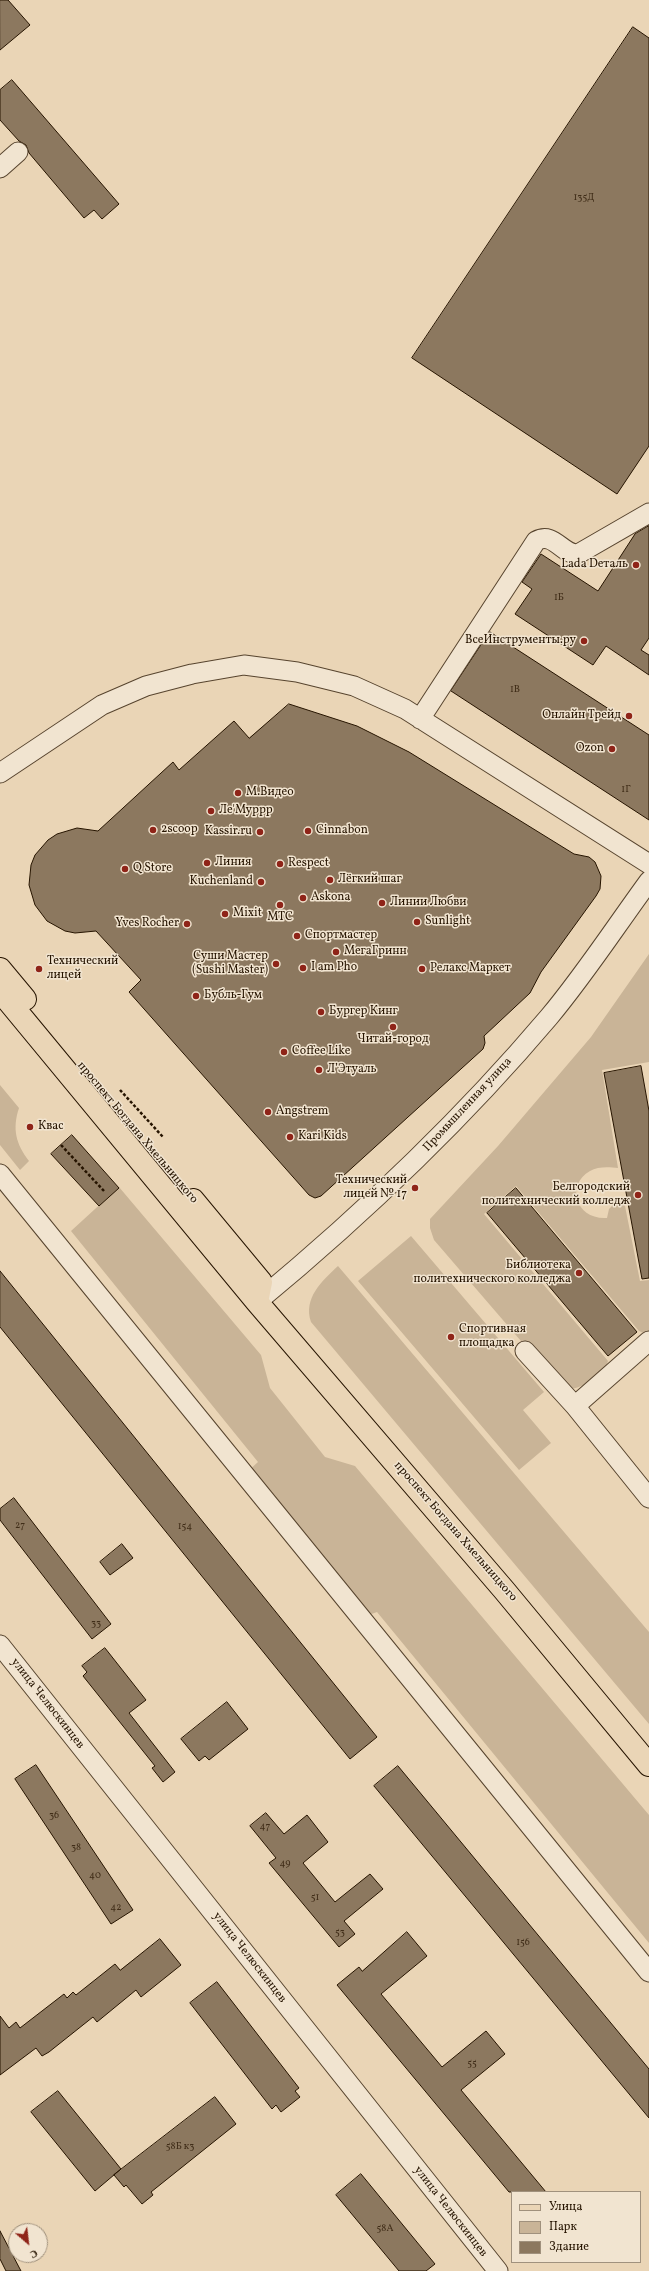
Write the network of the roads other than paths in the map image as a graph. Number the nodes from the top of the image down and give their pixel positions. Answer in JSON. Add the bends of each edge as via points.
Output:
{"nodes":[{"id":1,"x":18,"y":152,"type":"dead end"},
{"id":2,"x":0,"y":168,"type":"edge"},
{"id":3,"x":649,"y":513,"type":"edge"},
{"id":4,"x":420,"y":719,"type":"junction"},
{"id":5,"x":0,"y":773,"type":"edge"},
{"id":6,"x":649,"y":864,"type":"edge"},
{"id":7,"x":649,"y":881,"type":"edge"},
{"id":8,"x":0,"y":969,"type":"edge"},
{"id":9,"x":0,"y":991,"type":"edge"},
{"id":10,"x":0,"y":1174,"type":"edge"},
{"id":11,"x":257,"y":1302,"type":"junction"},
{"id":12,"x":649,"y":1341,"type":"edge"},
{"id":13,"x":525,"y":1351,"type":"dead end"},
{"id":14,"x":574,"y":1406,"type":"junction"},
{"id":15,"x":649,"y":1498,"type":"edge"},
{"id":16,"x":0,"y":1645,"type":"edge"},
{"id":17,"x":649,"y":1765,"type":"edge"},
{"id":18,"x":649,"y":1972,"type":"edge"},
{"id":19,"x":498,"y":2271,"type":"edge"}],
"edges":[{"from":1,"to":2,"type":"street"},
{"from":3,"to":4,"type":"street","via":[[578,554],[570,552],[550,539],[540,538],[536,541]]},
{"from":4,"to":5,"type":"street","via":[[405,709],[354,686],[297,672],[244,665],[146,686],[110,702]]},
{"from":4,"to":6,"type":"street"},
{"from":7,"to":11,"type":"street","name":"Промышленная улица","via":[[550,1016],[487,1088],[415,1162],[321,1249]]},
{"from":8,"to":11,"type":"main road","name":"проспект Богдана Хмельницкого","via":[[261,1282]]},
{"from":9,"to":11,"type":"main road","name":"проспект Богдана Хмельницкого"},
{"from":10,"to":18,"type":"street"},
{"from":11,"to":17,"type":"main road","name":"проспект Богдана Хмельницкого","via":[[504,1590]]},
{"from":12,"to":14,"type":"street"},
{"from":13,"to":14,"type":"street"},
{"from":14,"to":15,"type":"street"},
{"from":16,"to":19,"type":"street","name":"улица Челюскинцев"}]}
